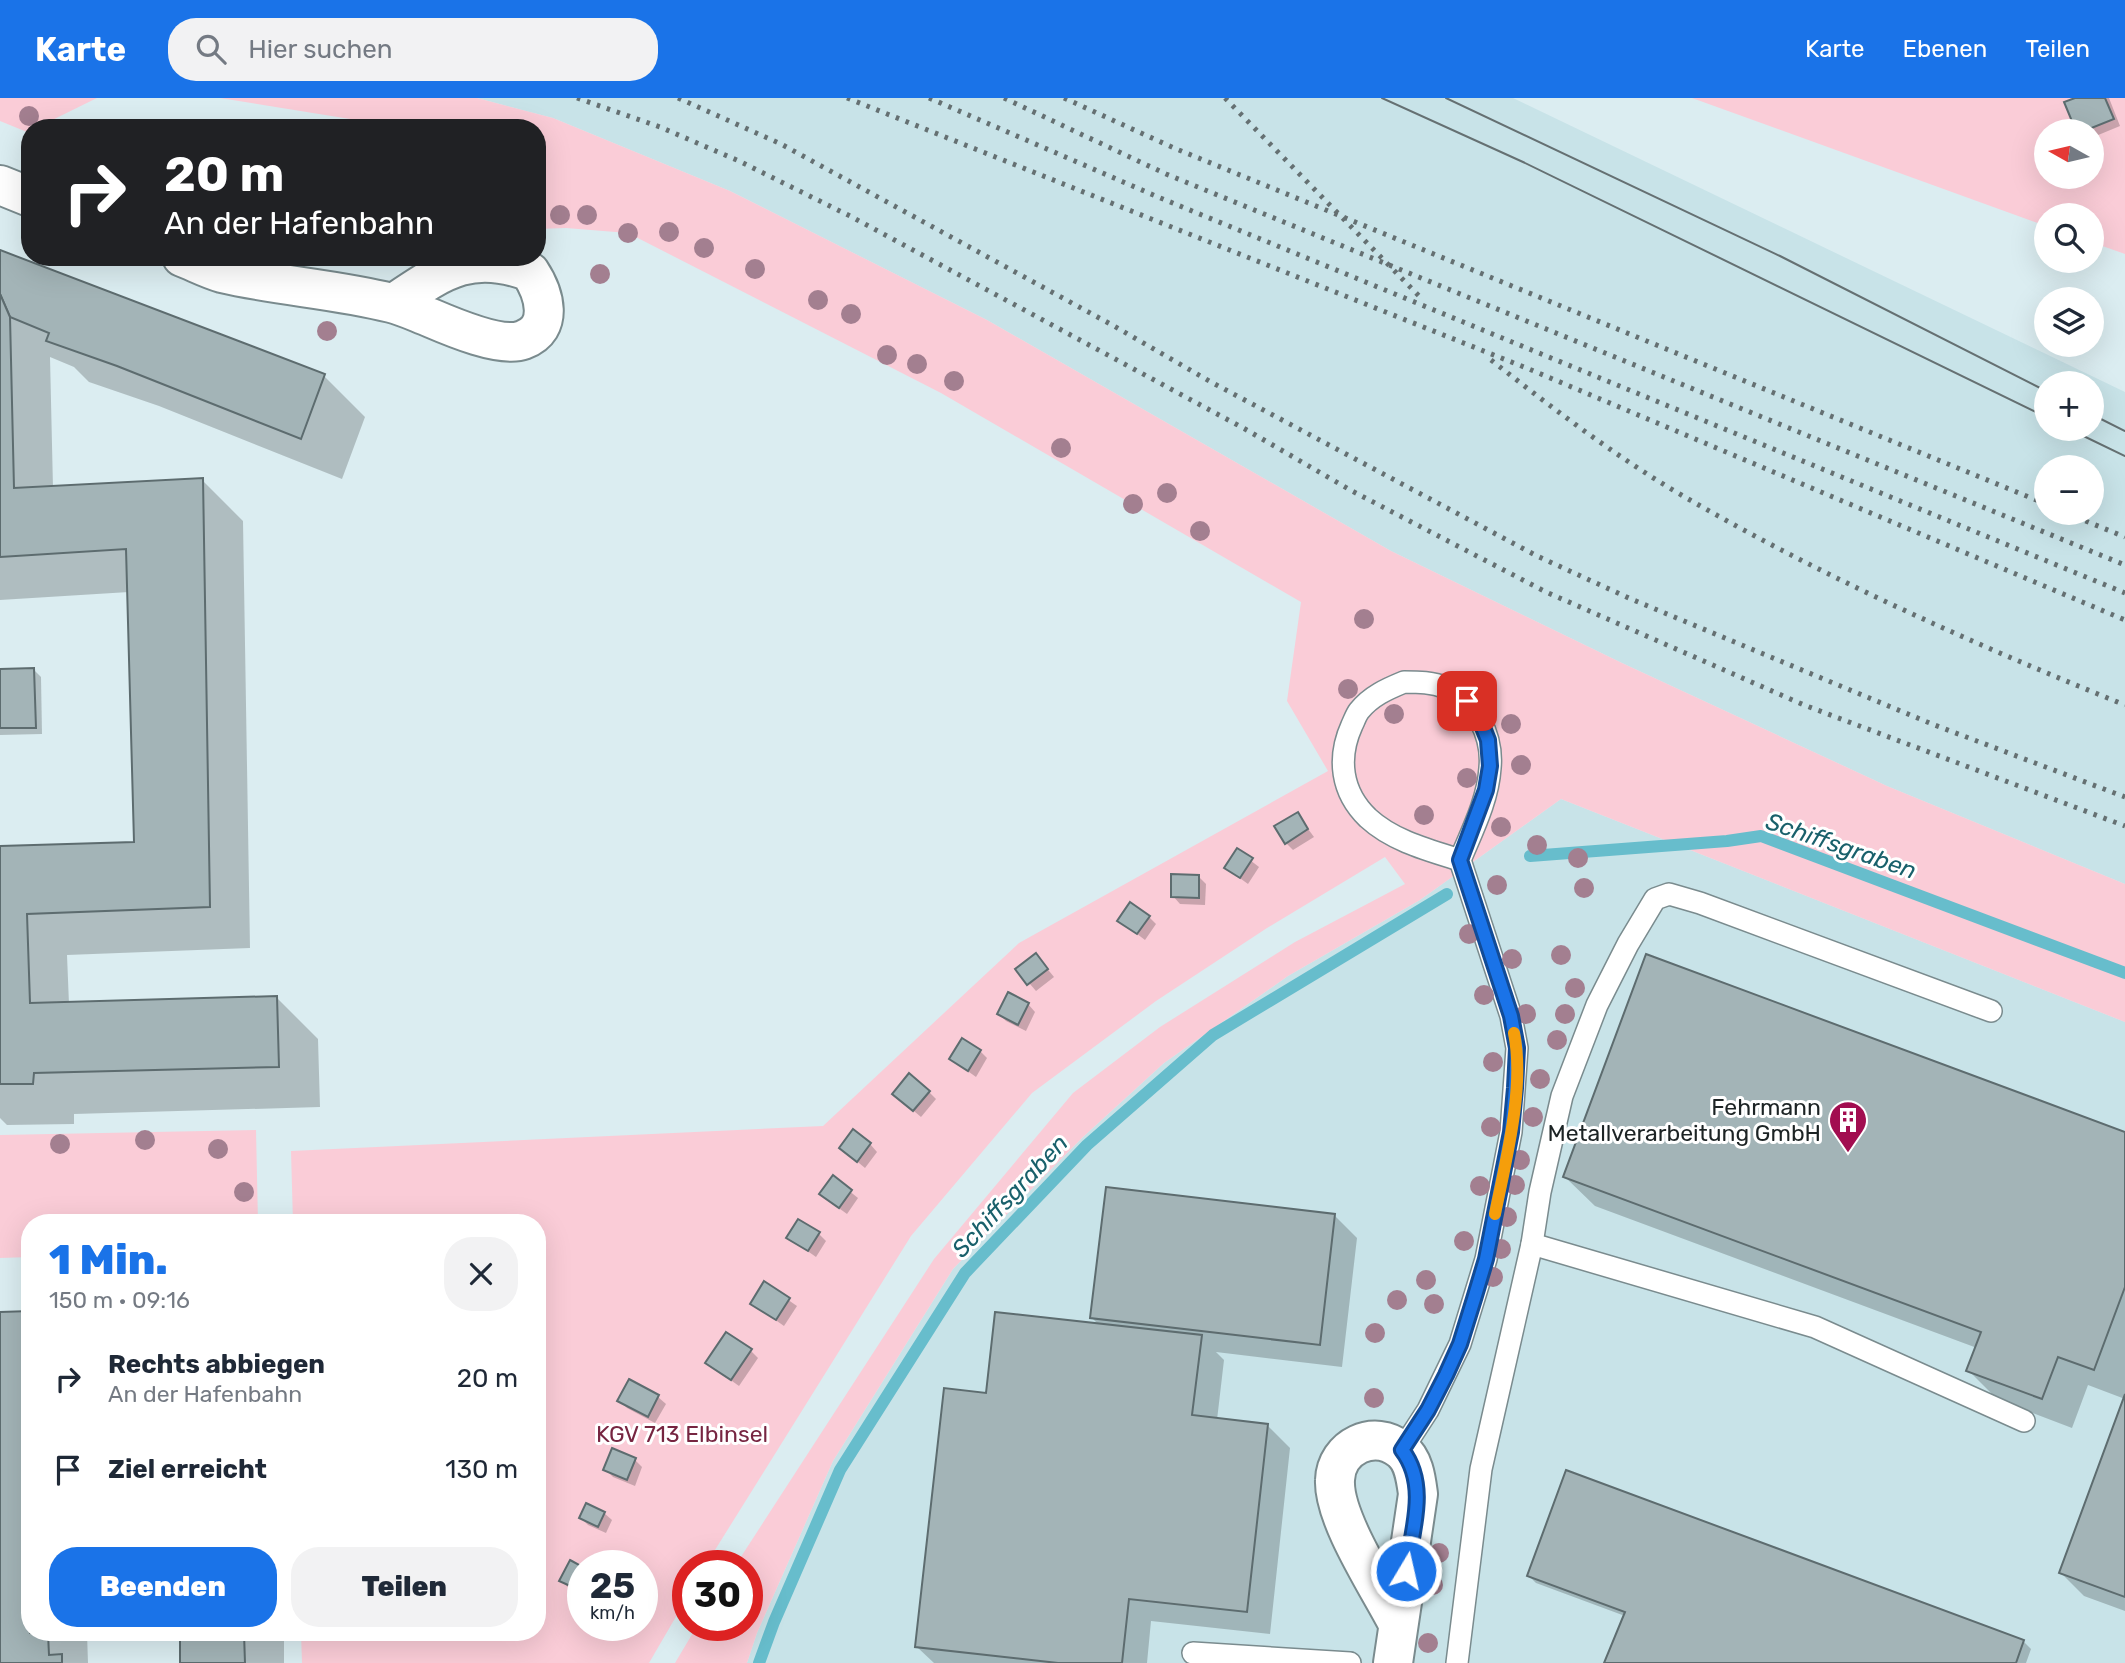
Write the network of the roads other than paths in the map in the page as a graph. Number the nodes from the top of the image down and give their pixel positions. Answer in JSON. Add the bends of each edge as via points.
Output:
{"nodes":[{"id":1,"x":0,"y":185,"type":"edge"},
{"id":2,"x":21,"y":193,"type":"edge"},
{"id":3,"x":205,"y":266,"type":"edge"},
{"id":4,"x":394,"y":303,"type":"dead end"},
{"id":5,"x":1460,"y":860,"type":"junction"},
{"id":6,"x":1991,"y":1011,"type":"dead end"},
{"id":7,"x":1532,"y":1244,"type":"junction"},
{"id":8,"x":2024,"y":1421,"type":"dead end"},
{"id":9,"x":1402,"y":1450,"type":"junction"},
{"id":10,"x":1398,"y":1622,"type":"junction"},
{"id":11,"x":1193,"y":1653,"type":"dead end"},
{"id":12,"x":1350,"y":1663,"type":"edge"},
{"id":13,"x":1393,"y":1663,"type":"edge"},
{"id":14,"x":1457,"y":1663,"type":"edge"}],
"edges":[{"from":1,"to":2,"type":"street"},
{"from":3,"to":4,"type":"street"},
{"from":5,"to":5,"type":"lane","via":[[1486,790],[1488,740],[1467,701],[1447,688],[1404,682],[1382,691],[1359,712],[1342,760],[1345,785],[1354,804],[1395,837]]},
{"from":5,"to":9,"type":"lane","via":[[1511,1016],[1517,1048],[1511,1132],[1486,1259],[1460,1344],[1428,1410]]},
{"from":6,"to":7,"type":"lane","via":[[1700,903],[1669,894],[1655,899],[1597,1005],[1562,1096]]},
{"from":7,"to":8,"type":"lane","via":[[1815,1327]]},
{"from":7,"to":14,"type":"lane","via":[[1481,1469]]},
{"from":9,"to":10,"type":"street","via":[[1416,1476],[1418,1494]]},
{"from":9,"to":10,"type":"street","via":[[1377,1441],[1361,1442],[1339,1460],[1335,1480],[1348,1528]]},
{"from":10,"to":13,"type":"street"},
{"from":11,"to":12,"type":"lane"}]}
